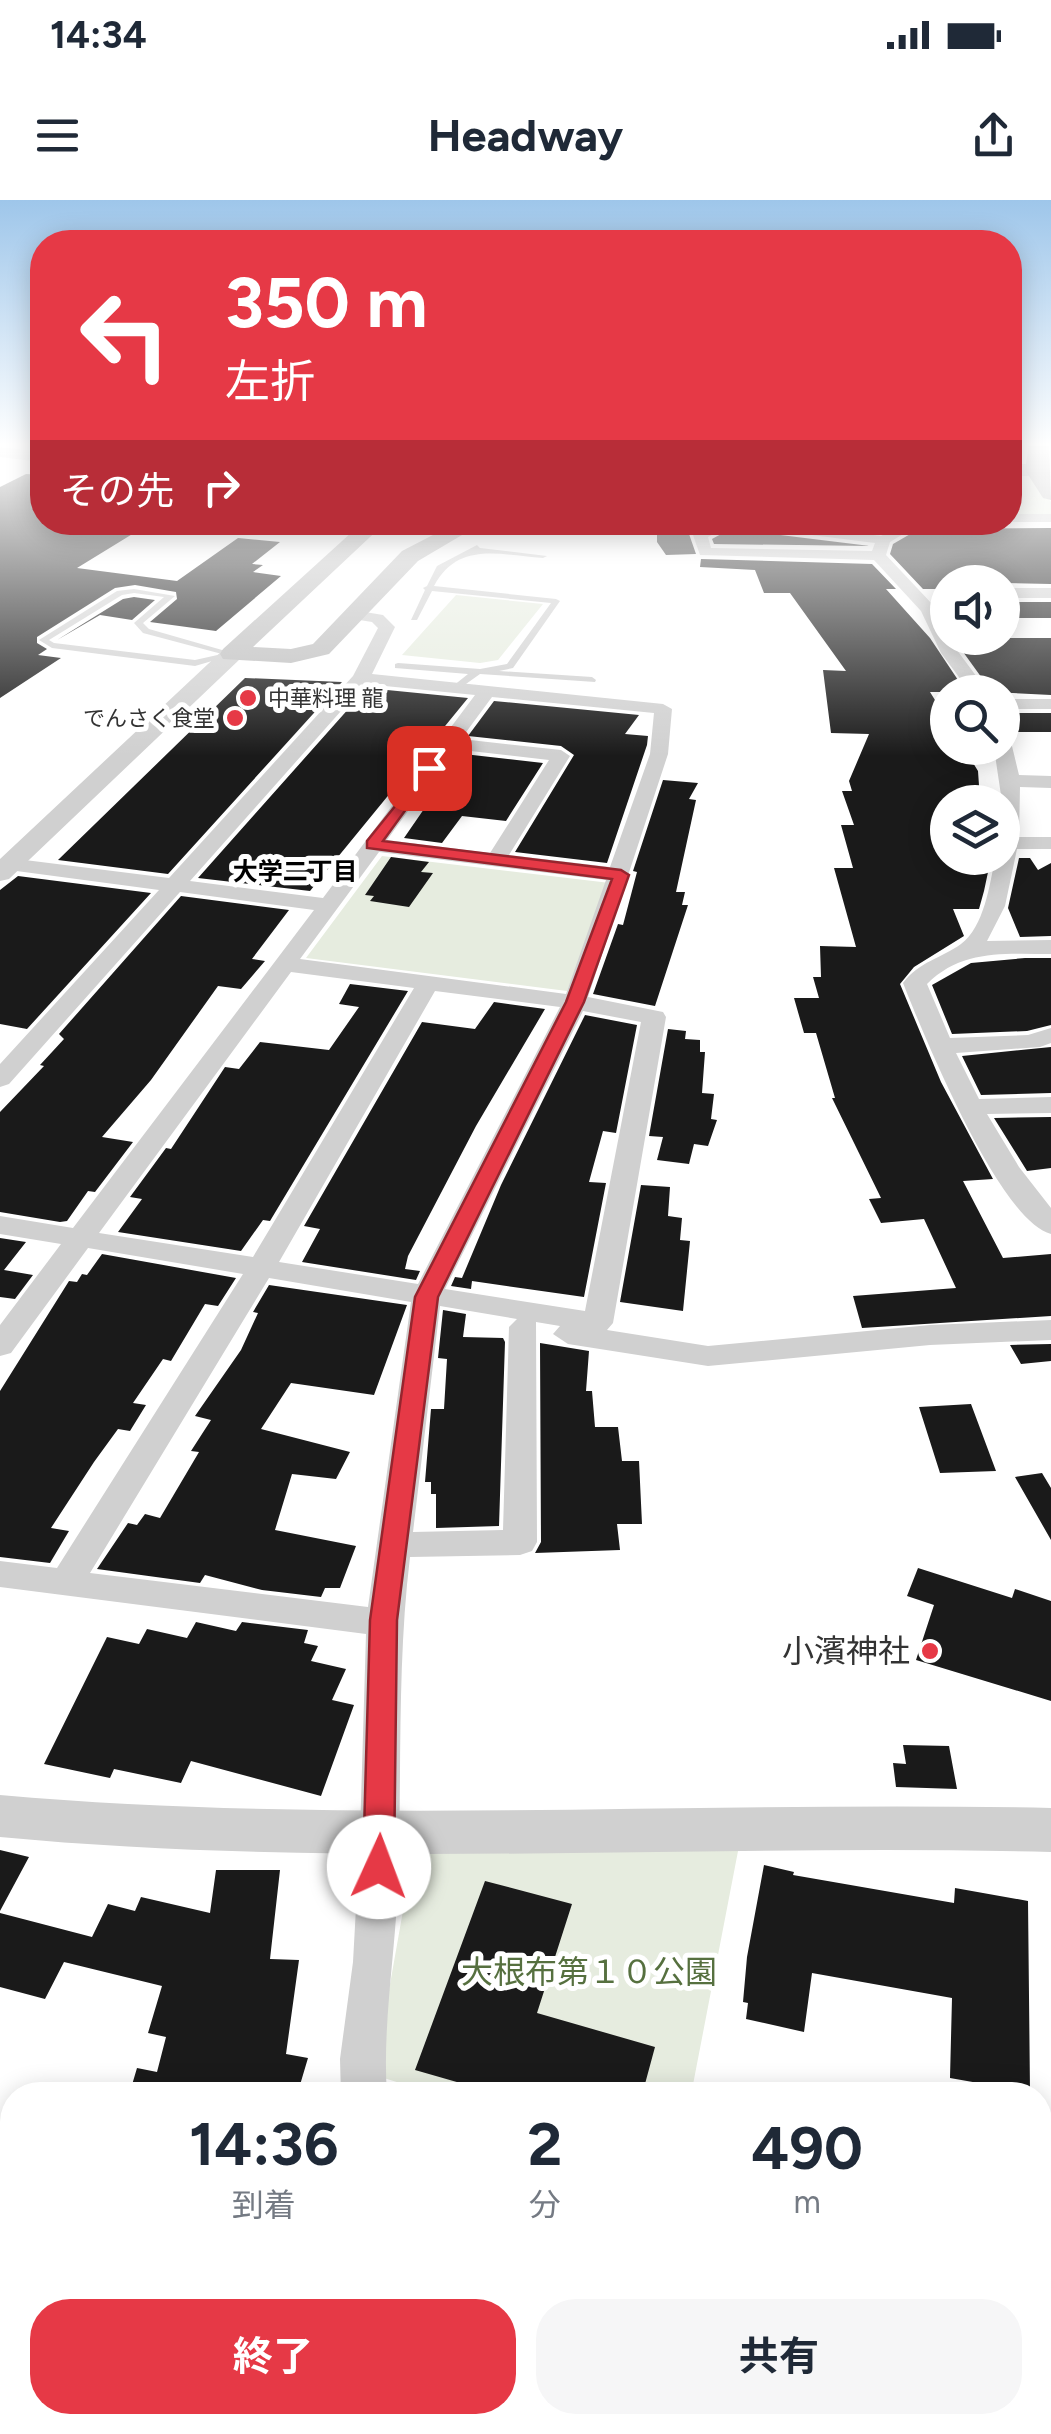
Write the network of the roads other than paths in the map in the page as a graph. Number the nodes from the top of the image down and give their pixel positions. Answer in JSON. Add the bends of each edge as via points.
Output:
{"nodes":[{"id":1,"x":347,"y":548,"type":"edge"},
{"id":2,"x":425,"y":548,"type":"edge"},
{"id":3,"x":704,"y":548,"type":"edge"},
{"id":4,"x":870,"y":548,"type":"edge"},
{"id":5,"x":881,"y":548,"type":"edge"},
{"id":6,"x":544,"y":556,"type":"dead end"},
{"id":7,"x":426,"y":588,"type":"junction"},
{"id":8,"x":1020,"y":593,"type":"edge"},
{"id":9,"x":1051,"y":594,"type":"edge"},
{"id":10,"x":353,"y":615,"type":"junction"},
{"id":11,"x":414,"y":618,"type":"dead end"},
{"id":12,"x":232,"y":654,"type":"junction"},
{"id":13,"x":398,"y":666,"type":"dead end"},
{"id":14,"x":474,"y":673,"type":"junction"},
{"id":15,"x":966,"y":675,"type":"edge"},
{"id":16,"x":361,"y":678,"type":"junction"},
{"id":17,"x":592,"y":680,"type":"dead end"},
{"id":18,"x":456,"y":688,"type":"junction"},
{"id":19,"x":487,"y":691,"type":"junction"},
{"id":20,"x":1020,"y":704,"type":"edge"},
{"id":21,"x":1051,"y":704,"type":"edge"},
{"id":22,"x":448,"y":743,"type":"junction"},
{"id":23,"x":1010,"y":765,"type":"edge"},
{"id":24,"x":1011,"y":781,"type":"junction"},
{"id":25,"x":1051,"y":782,"type":"edge"},
{"id":26,"x":1011,"y":785,"type":"edge"},
{"id":27,"x":1051,"y":843,"type":"edge"},
{"id":28,"x":373,"y":844,"type":"junction"},
{"id":29,"x":1020,"y":844,"type":"edge"},
{"id":30,"x":496,"y":860,"type":"junction"},
{"id":31,"x":4,"y":868,"type":"edge"},
{"id":32,"x":621,"y":875,"type":"junction"},
{"id":33,"x":1000,"y":875,"type":"edge"},
{"id":34,"x":173,"y":884,"type":"junction"},
{"id":35,"x":329,"y":904,"type":"junction"},
{"id":36,"x":1051,"y":947,"type":"edge"},
{"id":37,"x":971,"y":948,"type":"junction"},
{"id":38,"x":284,"y":964,"type":"junction"},
{"id":39,"x":426,"y":986,"type":"junction"},
{"id":40,"x":575,"y":1002,"type":"junction"},
{"id":41,"x":1051,"y":1035,"type":"edge"},
{"id":42,"x":940,"y":1046,"type":"junction"},
{"id":43,"x":0,"y":1079,"type":"edge"},
{"id":44,"x":1051,"y":1105,"type":"edge"},
{"id":45,"x":967,"y":1108,"type":"junction"},
{"id":46,"x":0,"y":1225,"type":"edge"},
{"id":47,"x":1051,"y":1226,"type":"edge"},
{"id":48,"x":78,"y":1238,"type":"junction"},
{"id":49,"x":262,"y":1268,"type":"junction"},
{"id":50,"x":426,"y":1297,"type":"junction"},
{"id":51,"x":524,"y":1321,"type":"junction"},
{"id":52,"x":1051,"y":1330,"type":"edge"},
{"id":53,"x":0,"y":1346,"type":"edge"},
{"id":54,"x":393,"y":1545,"type":"junction"},
{"id":55,"x":0,"y":1574,"type":"edge"},
{"id":56,"x":68,"y":1581,"type":"junction"},
{"id":57,"x":384,"y":1620,"type":"junction"},
{"id":58,"x":0,"y":1816,"type":"edge"},
{"id":59,"x":1051,"y":1830,"type":"edge"},
{"id":60,"x":380,"y":1835,"type":"junction"},
{"id":61,"x":363,"y":2082,"type":"edge"}],
"edges":[{"from":1,"to":12,"type":"main road"},
{"from":2,"to":10,"type":"main road"},
{"from":3,"to":4,"type":"street"},
{"from":5,"to":15,"type":"street","via":[[922,593]]},
{"from":6,"to":7,"type":"lane","via":[[474,549],[440,568]]},
{"from":7,"to":11,"type":"lane"},
{"from":7,"to":14,"type":"lane","via":[[556,601],[510,666]]},
{"from":8,"to":9,"type":"street"},
{"from":10,"to":12,"type":"main road","via":[[320,649],[306,654]]},
{"from":10,"to":16,"type":"street","via":[[377,618],[386,627]]},
{"from":12,"to":12,"type":"lane","via":[[195,663],[43,640],[134,591],[171,596],[138,623],[146,631]]},
{"from":12,"to":31,"type":"street"},
{"from":13,"to":14,"type":"lane"},
{"from":14,"to":17,"type":"lane"},
{"from":14,"to":18,"type":"lane"},
{"from":16,"to":18,"type":"street"},
{"from":16,"to":34,"type":"street"},
{"from":18,"to":19,"type":"street"},
{"from":19,"to":22,"type":"street"},
{"from":19,"to":32,"type":"street","via":[[663,710],[659,754]]},
{"from":20,"to":21,"type":"street"},
{"from":22,"to":28,"type":"street"},
{"from":22,"to":30,"type":"street","via":[[561,756]]},
{"from":23,"to":24,"type":"street"},
{"from":24,"to":25,"type":"street"},
{"from":24,"to":26,"type":"street"},
{"from":27,"to":29,"type":"street"},
{"from":28,"to":30,"type":"street"},
{"from":28,"to":35,"type":"street"},
{"from":30,"to":32,"type":"street"},
{"from":31,"to":34,"type":"street"},
{"from":32,"to":40,"type":"street"},
{"from":33,"to":37,"type":"street","via":[[984,932]]},
{"from":34,"to":35,"type":"street"},
{"from":34,"to":43,"type":"street"},
{"from":35,"to":38,"type":"street"},
{"from":36,"to":37,"type":"street"},
{"from":37,"to":42,"type":"street","via":[[936,963],[916,984]]},
{"from":38,"to":39,"type":"street"},
{"from":38,"to":48,"type":"street"},
{"from":39,"to":40,"type":"street"},
{"from":39,"to":49,"type":"street"},
{"from":40,"to":50,"type":"street"},
{"from":40,"to":51,"type":"street","via":[[654,1018],[598,1323]]},
{"from":41,"to":42,"type":"street"},
{"from":42,"to":45,"type":"street"},
{"from":44,"to":45,"type":"street"},
{"from":45,"to":47,"type":"street"},
{"from":46,"to":48,"type":"street"},
{"from":48,"to":49,"type":"street"},
{"from":48,"to":53,"type":"street"},
{"from":49,"to":50,"type":"street"},
{"from":49,"to":56,"type":"street"},
{"from":50,"to":51,"type":"street"},
{"from":50,"to":54,"type":"street"},
{"from":51,"to":52,"type":"street","via":[[708,1356],[930,1334]]},
{"from":51,"to":54,"type":"street","via":[[520,1542]]},
{"from":54,"to":57,"type":"street"},
{"from":55,"to":56,"type":"street"},
{"from":56,"to":57,"type":"street","via":[[350,1621]]},
{"from":57,"to":60,"type":"street"},
{"from":58,"to":60,"type":"street","via":[[130,1830]]},
{"from":59,"to":60,"type":"street","via":[[694,1827]]},
{"from":60,"to":61,"type":"street"}]}
